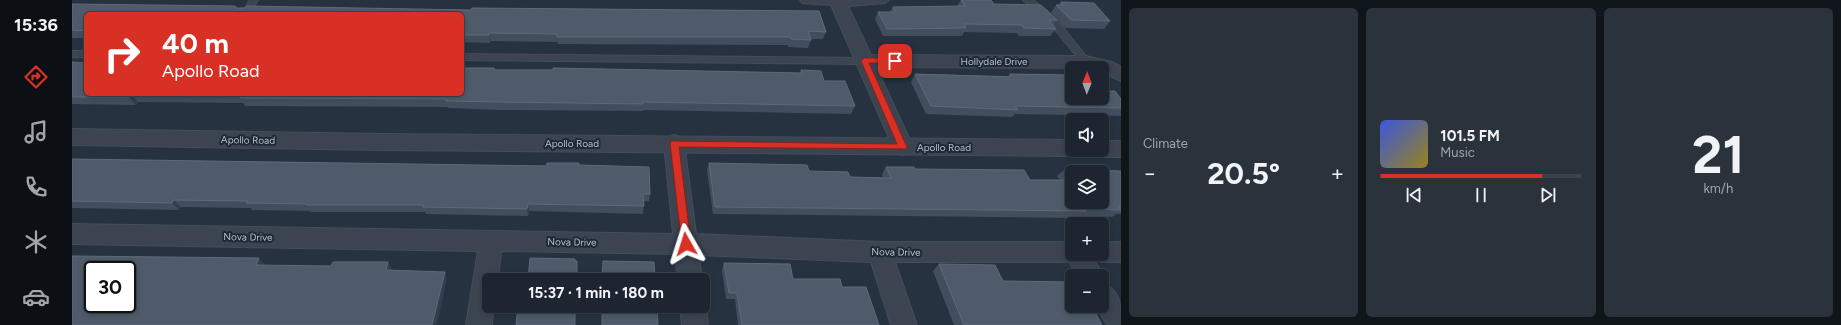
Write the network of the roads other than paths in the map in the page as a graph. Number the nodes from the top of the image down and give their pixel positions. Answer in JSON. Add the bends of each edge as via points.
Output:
{"nodes":[{"id":1,"x":254,"y":0,"type":"edge"},
{"id":2,"x":808,"y":0,"type":"edge"},
{"id":3,"x":885,"y":0,"type":"edge"},
{"id":4,"x":1027,"y":0,"type":"edge"},
{"id":5,"x":838,"y":1,"type":"edge"},
{"id":6,"x":246,"y":12,"type":"edge"},
{"id":7,"x":72,"y":54,"type":"edge"},
{"id":8,"x":84,"y":54,"type":"edge"},
{"id":9,"x":464,"y":58,"type":"edge"},
{"id":10,"x":864,"y":61,"type":"junction"},
{"id":11,"x":1085,"y":61,"type":"edge"},
{"id":12,"x":1065,"y":62,"type":"edge"},
{"id":13,"x":1109,"y":68,"type":"edge"},
{"id":14,"x":1121,"y":75,"type":"edge"},
{"id":15,"x":72,"y":137,"type":"edge"},
{"id":16,"x":674,"y":143,"type":"junction"},
{"id":17,"x":903,"y":147,"type":"junction"},
{"id":18,"x":1065,"y":148,"type":"edge"},
{"id":19,"x":1109,"y":149,"type":"edge"},
{"id":20,"x":1121,"y":149,"type":"edge"},
{"id":21,"x":72,"y":234,"type":"edge"},
{"id":22,"x":492,"y":240,"type":"junction"},
{"id":23,"x":686,"y":244,"type":"junction"},
{"id":24,"x":880,"y":252,"type":"junction"},
{"id":25,"x":1065,"y":252,"type":"edge"},
{"id":26,"x":1109,"y":252,"type":"edge"},
{"id":27,"x":1121,"y":252,"type":"edge"},
{"id":28,"x":689,"y":273,"type":"edge"},
{"id":29,"x":1109,"y":305,"type":"edge"},
{"id":30,"x":694,"y":313,"type":"edge"},
{"id":31,"x":479,"y":325,"type":"edge"},
{"id":32,"x":695,"y":325,"type":"edge"},
{"id":33,"x":904,"y":325,"type":"edge"},
{"id":34,"x":1121,"y":325,"type":"edge"}],
"edges":[{"from":1,"to":6,"type":"lane"},
{"from":2,"to":5,"type":"street"},
{"from":3,"to":5,"type":"lane"},
{"from":4,"to":11,"type":"lane","via":[[1050,17]]},
{"from":5,"to":10,"type":"street"},
{"from":7,"to":8,"type":"lane"},
{"from":9,"to":10,"type":"lane"},
{"from":10,"to":12,"type":"street","name":"Hollydale Drive"},
{"from":10,"to":17,"type":"street"},
{"from":13,"to":14,"type":"street","name":"Hollydale Drive"},
{"from":15,"to":16,"type":"street","name":"Apollo Road"},
{"from":16,"to":17,"type":"street","name":"Apollo Road"},
{"from":16,"to":23,"type":"street"},
{"from":17,"to":18,"type":"street","name":"Apollo Road"},
{"from":19,"to":20,"type":"street"},
{"from":21,"to":22,"type":"street","name":"Nova Drive"},
{"from":22,"to":23,"type":"street","name":"Nova Drive"},
{"from":22,"to":31,"type":"street"},
{"from":23,"to":24,"type":"street","name":"Nova Drive"},
{"from":23,"to":28,"type":"street"},
{"from":24,"to":25,"type":"street","name":"Nova Drive"},
{"from":24,"to":33,"type":"street"},
{"from":26,"to":27,"type":"street"},
{"from":29,"to":34,"type":"street"},
{"from":30,"to":32,"type":"street"}]}
